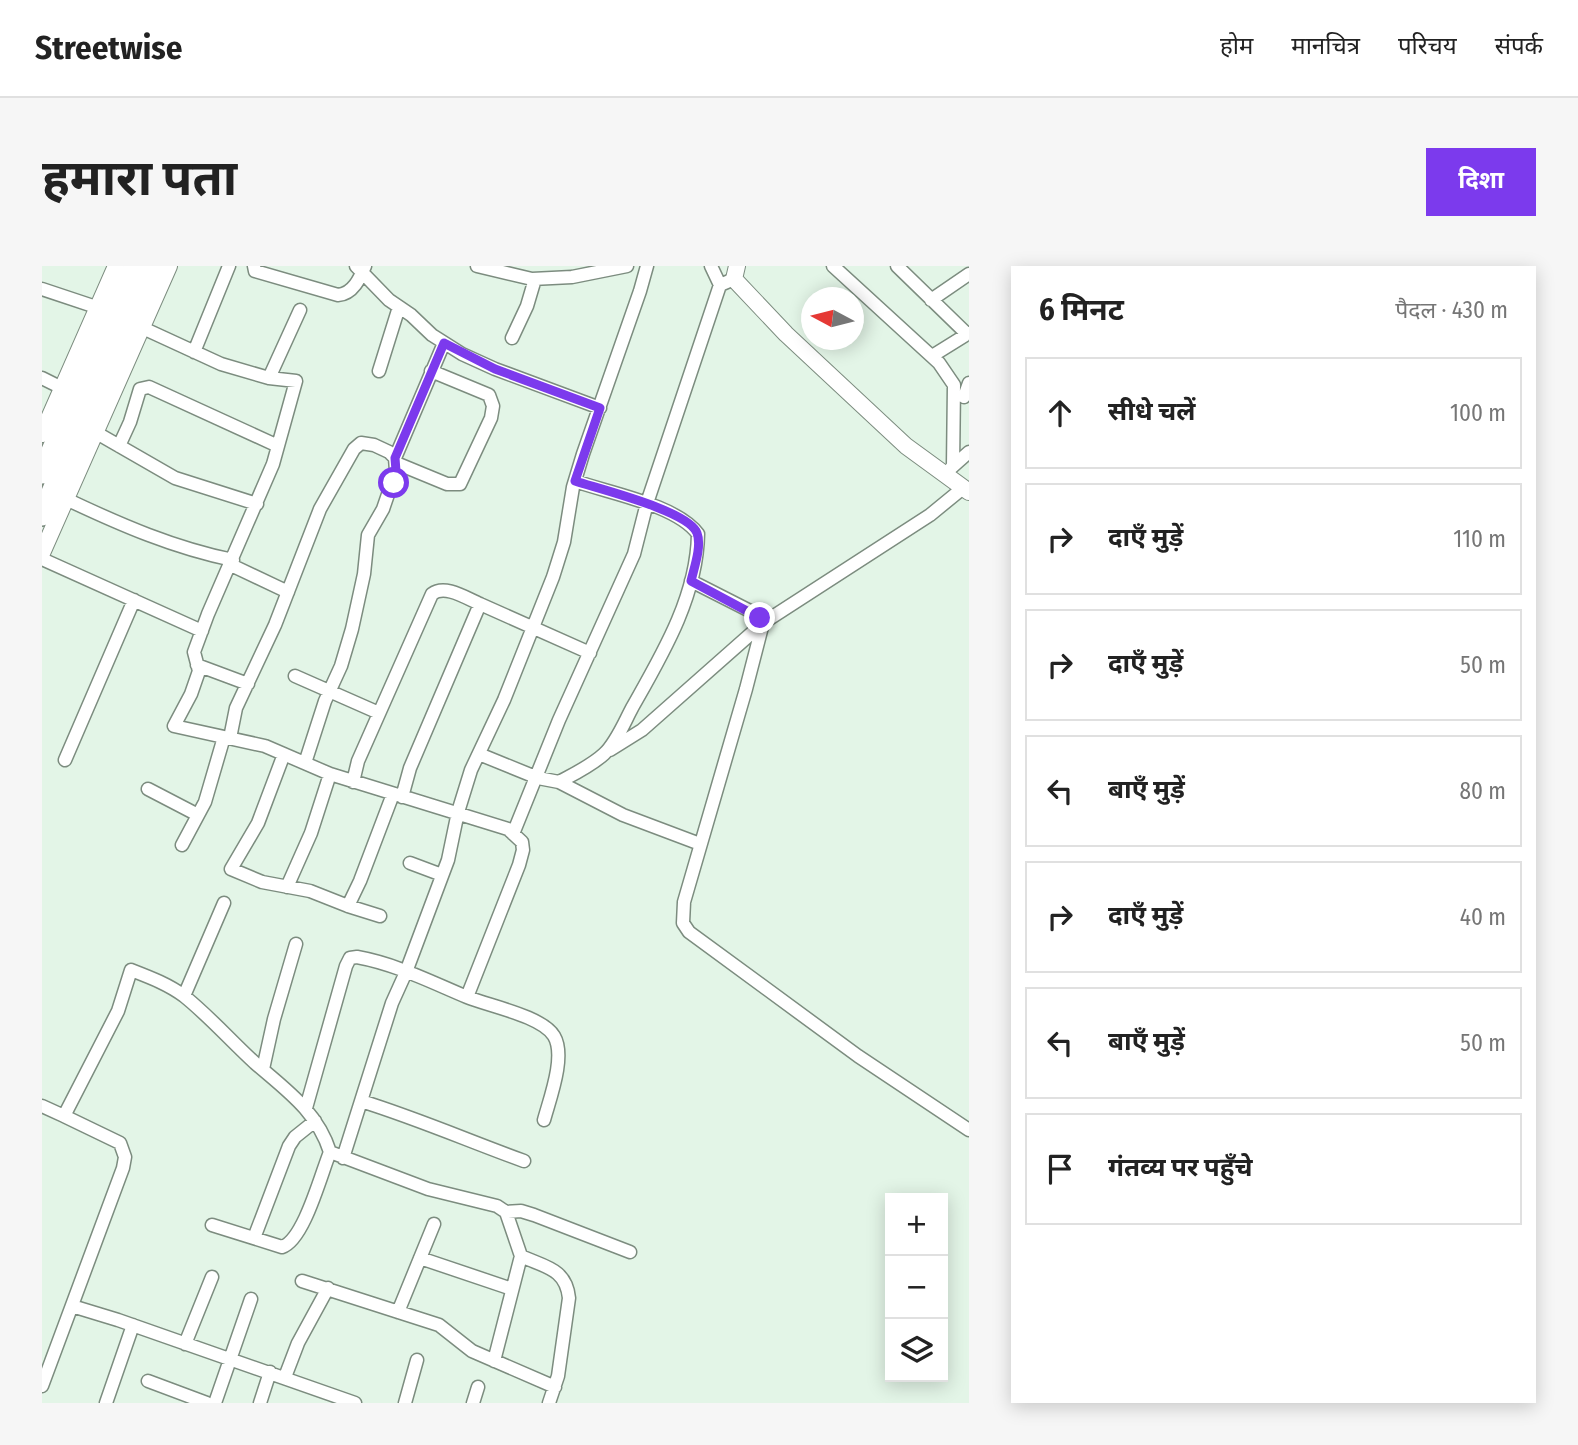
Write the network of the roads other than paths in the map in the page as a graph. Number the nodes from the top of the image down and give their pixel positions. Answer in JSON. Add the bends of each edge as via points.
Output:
{"nodes":[{"id":1,"x":116,"y":266,"type":"edge"},
{"id":2,"x":135,"y":266,"type":"edge"},
{"id":3,"x":152,"y":266,"type":"edge"},
{"id":4,"x":169,"y":266,"type":"edge"},
{"id":5,"x":229,"y":266,"type":"edge"},
{"id":6,"x":254,"y":266,"type":"edge"},
{"id":7,"x":477,"y":266,"type":"edge"},
{"id":8,"x":627,"y":266,"type":"edge"},
{"id":9,"x":647,"y":266,"type":"edge"},
{"id":10,"x":711,"y":266,"type":"edge"},
{"id":11,"x":361,"y":268,"type":"edge"},
{"id":12,"x":839,"y":268,"type":"edge"},
{"id":13,"x":902,"y":268,"type":"edge"},
{"id":14,"x":969,"y":274,"type":"edge"},
{"id":15,"x":730,"y":277,"type":"edge"},
{"id":16,"x":535,"y":279,"type":"junction"},
{"id":17,"x":42,"y":289,"type":"edge"},
{"id":18,"x":931,"y":300,"type":"junction"},
{"id":19,"x":399,"y":307,"type":"junction"},
{"id":20,"x":300,"y":310,"type":"dead end"},
{"id":21,"x":120,"y":317,"type":"junction"},
{"id":22,"x":968,"y":334,"type":"edge"},
{"id":23,"x":512,"y":338,"type":"dead end"},
{"id":24,"x":444,"y":343,"type":"junction"},
{"id":25,"x":194,"y":352,"type":"junction"},
{"id":26,"x":932,"y":356,"type":"junction"},
{"id":27,"x":379,"y":371,"type":"dead end"},
{"id":28,"x":431,"y":371,"type":"junction"},
{"id":29,"x":42,"y":378,"type":"edge"},
{"id":30,"x":269,"y":378,"type":"junction"},
{"id":31,"x":969,"y":383,"type":"edge"},
{"id":32,"x":62,"y":388,"type":"junction"},
{"id":33,"x":963,"y":396,"type":"edge"},
{"id":34,"x":600,"y":408,"type":"junction"},
{"id":35,"x":95,"y":432,"type":"junction"},
{"id":36,"x":42,"y":434,"type":"edge"},
{"id":37,"x":119,"y":446,"type":"junction"},
{"id":38,"x":278,"y":446,"type":"junction"},
{"id":39,"x":969,"y":452,"type":"edge"},
{"id":40,"x":395,"y":460,"type":"junction"},
{"id":41,"x":949,"y":470,"type":"junction"},
{"id":42,"x":42,"y":473,"type":"edge"},
{"id":43,"x":575,"y":481,"type":"junction"},
{"id":44,"x":966,"y":490,"type":"edge"},
{"id":45,"x":66,"y":499,"type":"junction"},
{"id":46,"x":647,"y":503,"type":"junction"},
{"id":47,"x":257,"y":504,"type":"junction"},
{"id":48,"x":42,"y":515,"type":"edge"},
{"id":49,"x":42,"y":553,"type":"edge"},
{"id":50,"x":42,"y":559,"type":"edge"},
{"id":51,"x":232,"y":563,"type":"junction"},
{"id":52,"x":691,"y":581,"type":"junction"},
{"id":53,"x":288,"y":592,"type":"junction"},
{"id":54,"x":134,"y":600,"type":"junction"},
{"id":55,"x":481,"y":604,"type":"junction"},
{"id":56,"x":763,"y":623,"type":"junction"},
{"id":57,"x":534,"y":628,"type":"junction"},
{"id":58,"x":202,"y":631,"type":"junction"},
{"id":59,"x":590,"y":653,"type":"junction"},
{"id":60,"x":197,"y":666,"type":"junction"},
{"id":61,"x":295,"y":676,"type":"dead end"},
{"id":62,"x":248,"y":684,"type":"junction"},
{"id":63,"x":330,"y":690,"type":"junction"},
{"id":64,"x":379,"y":713,"type":"junction"},
{"id":65,"x":227,"y":738,"type":"junction"},
{"id":66,"x":606,"y":752,"type":"junction"},
{"id":67,"x":284,"y":754,"type":"junction"},
{"id":68,"x":479,"y":754,"type":"junction"},
{"id":69,"x":65,"y":760,"type":"dead end"},
{"id":70,"x":304,"y":763,"type":"junction"},
{"id":71,"x":330,"y":774,"type":"junction"},
{"id":72,"x":538,"y":778,"type":"junction"},
{"id":73,"x":353,"y":782,"type":"junction"},
{"id":74,"x":559,"y":782,"type":"junction"},
{"id":75,"x":148,"y":789,"type":"dead end"},
{"id":76,"x":398,"y":796,"type":"junction"},
{"id":77,"x":458,"y":812,"type":"junction"},
{"id":78,"x":198,"y":815,"type":"junction"},
{"id":79,"x":513,"y":834,"type":"junction"},
{"id":80,"x":700,"y":844,"type":"junction"},
{"id":81,"x":182,"y":845,"type":"dead end"},
{"id":82,"x":410,"y":863,"type":"dead end"},
{"id":83,"x":442,"y":875,"type":"junction"},
{"id":84,"x":288,"y":887,"type":"junction"},
{"id":85,"x":224,"y":903,"type":"dead end"},
{"id":86,"x":348,"y":906,"type":"junction"},
{"id":87,"x":380,"y":916,"type":"dead end"},
{"id":88,"x":296,"y":944,"type":"dead end"},
{"id":89,"x":407,"y":972,"type":"junction"},
{"id":90,"x":184,"y":996,"type":"junction"},
{"id":91,"x":467,"y":997,"type":"junction"},
{"id":92,"x":263,"y":1069,"type":"junction"},
{"id":93,"x":361,"y":1101,"type":"junction"},
{"id":94,"x":42,"y":1106,"type":"edge"},
{"id":95,"x":306,"y":1108,"type":"junction"},
{"id":96,"x":64,"y":1116,"type":"junction"},
{"id":97,"x":544,"y":1120,"type":"dead end"},
{"id":98,"x":315,"y":1121,"type":"junction"},
{"id":99,"x":969,"y":1130,"type":"edge"},
{"id":100,"x":330,"y":1152,"type":"junction"},
{"id":101,"x":343,"y":1158,"type":"junction"},
{"id":102,"x":524,"y":1161,"type":"dead end"},
{"id":103,"x":506,"y":1212,"type":"junction"},
{"id":104,"x":434,"y":1224,"type":"dead end"},
{"id":105,"x":212,"y":1225,"type":"dead end"},
{"id":106,"x":254,"y":1238,"type":"junction"},
{"id":107,"x":630,"y":1252,"type":"dead end"},
{"id":108,"x":521,"y":1256,"type":"junction"},
{"id":109,"x":420,"y":1258,"type":"junction"},
{"id":110,"x":212,"y":1277,"type":"dead end"},
{"id":111,"x":302,"y":1281,"type":"dead end"},
{"id":112,"x":328,"y":1288,"type":"junction"},
{"id":113,"x":512,"y":1289,"type":"junction"},
{"id":114,"x":251,"y":1299,"type":"dead end"},
{"id":115,"x":72,"y":1306,"type":"junction"},
{"id":116,"x":398,"y":1312,"type":"junction"},
{"id":117,"x":133,"y":1325,"type":"junction"},
{"id":118,"x":185,"y":1343,"type":"junction"},
{"id":119,"x":230,"y":1359,"type":"junction"},
{"id":120,"x":417,"y":1360,"type":"dead end"},
{"id":121,"x":494,"y":1361,"type":"junction"},
{"id":122,"x":270,"y":1372,"type":"junction"},
{"id":123,"x":285,"y":1377,"type":"junction"},
{"id":124,"x":148,"y":1381,"type":"dead end"},
{"id":125,"x":42,"y":1386,"type":"edge"},
{"id":126,"x":478,"y":1387,"type":"dead end"},
{"id":127,"x":555,"y":1387,"type":"junction"},
{"id":128,"x":106,"y":1403,"type":"edge"},
{"id":129,"x":207,"y":1403,"type":"edge"},
{"id":130,"x":215,"y":1403,"type":"edge"},
{"id":131,"x":260,"y":1403,"type":"edge"},
{"id":132,"x":355,"y":1403,"type":"edge"},
{"id":133,"x":405,"y":1403,"type":"edge"},
{"id":134,"x":473,"y":1403,"type":"edge"},
{"id":135,"x":549,"y":1403,"type":"edge"}],
"edges":[{"from":1,"to":21,"type":"street"},
{"from":2,"to":21,"type":"highway"},
{"from":3,"to":21,"type":"highway"},
{"from":4,"to":21,"type":"street"},
{"from":5,"to":25,"type":"street"},
{"from":6,"to":11,"type":"street","via":[[255,271],[338,295],[348,293]]},
{"from":7,"to":16,"type":"street"},
{"from":8,"to":16,"type":"street"},
{"from":9,"to":34,"type":"street"},
{"from":10,"to":15,"type":"street"},
{"from":11,"to":19,"type":"street"},
{"from":12,"to":26,"type":"street"},
{"from":13,"to":18,"type":"street"},
{"from":14,"to":18,"type":"street"},
{"from":15,"to":41,"type":"street","via":[[906,446]]},
{"from":15,"to":46,"type":"street"},
{"from":16,"to":23,"type":"street"},
{"from":17,"to":21,"type":"street"},
{"from":18,"to":22,"type":"street"},
{"from":19,"to":24,"type":"street"},
{"from":19,"to":27,"type":"street"},
{"from":20,"to":30,"type":"street"},
{"from":21,"to":25,"type":"street"},
{"from":21,"to":32,"type":"street"},
{"from":21,"to":35,"type":"street"},
{"from":21,"to":42,"type":"highway"},
{"from":21,"to":48,"type":"highway"},
{"from":22,"to":26,"type":"street"},
{"from":24,"to":28,"type":"street"},
{"from":24,"to":34,"type":"street","via":[[495,369]]},
{"from":25,"to":30,"type":"street"},
{"from":26,"to":33,"type":"street"},
{"from":28,"to":40,"type":"street"},
{"from":28,"to":40,"type":"street","via":[[489,394],[491,418],[460,484],[447,484]]},
{"from":29,"to":32,"type":"street"},
{"from":30,"to":38,"type":"street","via":[[296,381]]},
{"from":31,"to":33,"type":"street"},
{"from":32,"to":36,"type":"street"},
{"from":33,"to":41,"type":"street","via":[[952,419]]},
{"from":34,"to":43,"type":"street"},
{"from":35,"to":37,"type":"street"},
{"from":35,"to":45,"type":"street"},
{"from":37,"to":38,"type":"street","via":[[140,389],[149,387]]},
{"from":37,"to":47,"type":"street","via":[[175,478]]},
{"from":38,"to":47,"type":"street"},
{"from":39,"to":41,"type":"street"},
{"from":40,"to":53,"type":"street","via":[[389,452],[366,442],[354,449],[320,509]]},
{"from":40,"to":63,"type":"street","via":[[394,483],[368,535],[352,629]]},
{"from":41,"to":44,"type":"street"},
{"from":43,"to":46,"type":"street"},
{"from":43,"to":57,"type":"street","via":[[564,542]]},
{"from":44,"to":56,"type":"street"},
{"from":45,"to":49,"type":"street"},
{"from":45,"to":51,"type":"street","via":[[155,539]]},
{"from":46,"to":52,"type":"street","via":[[691,524],[698,534]]},
{"from":46,"to":59,"type":"street","via":[[634,554]]},
{"from":47,"to":51,"type":"street"},
{"from":50,"to":54,"type":"street"},
{"from":51,"to":53,"type":"street"},
{"from":51,"to":58,"type":"street"},
{"from":52,"to":56,"type":"street","via":[[752,612]]},
{"from":52,"to":66,"type":"street","via":[[677,624]]},
{"from":53,"to":62,"type":"street"},
{"from":54,"to":58,"type":"street"},
{"from":54,"to":69,"type":"street"},
{"from":55,"to":57,"type":"street"},
{"from":55,"to":64,"type":"street","via":[[446,590],[432,594]]},
{"from":55,"to":76,"type":"street"},
{"from":56,"to":66,"type":"street","via":[[642,730]]},
{"from":56,"to":80,"type":"street"},
{"from":57,"to":59,"type":"street"},
{"from":57,"to":68,"type":"street"},
{"from":58,"to":60,"type":"street","via":[[194,652]]},
{"from":59,"to":72,"type":"street"},
{"from":60,"to":62,"type":"street"},
{"from":60,"to":65,"type":"street","via":[[191,694],[174,726]]},
{"from":61,"to":63,"type":"street"},
{"from":62,"to":65,"type":"street"},
{"from":63,"to":64,"type":"street"},
{"from":63,"to":70,"type":"street"},
{"from":64,"to":73,"type":"street"},
{"from":65,"to":67,"type":"street"},
{"from":65,"to":78,"type":"street"},
{"from":66,"to":74,"type":"street"},
{"from":67,"to":70,"type":"street"},
{"from":67,"to":84,"type":"street","via":[[258,823],[231,869]]},
{"from":68,"to":72,"type":"street"},
{"from":68,"to":77,"type":"street"},
{"from":70,"to":71,"type":"street"},
{"from":71,"to":73,"type":"street"},
{"from":71,"to":84,"type":"street"},
{"from":72,"to":74,"type":"street"},
{"from":72,"to":79,"type":"street"},
{"from":73,"to":76,"type":"street"},
{"from":74,"to":80,"type":"street","via":[[623,815]]},
{"from":75,"to":78,"type":"street"},
{"from":76,"to":77,"type":"street"},
{"from":76,"to":86,"type":"street"},
{"from":77,"to":79,"type":"street"},
{"from":77,"to":83,"type":"street"},
{"from":78,"to":81,"type":"street"},
{"from":79,"to":91,"type":"street","via":[[522,842],[519,865]]},
{"from":80,"to":99,"type":"street","via":[[684,902],[683,923],[689,932],[858,1056]]},
{"from":82,"to":83,"type":"street"},
{"from":83,"to":89,"type":"street"},
{"from":84,"to":86,"type":"street"},
{"from":85,"to":90,"type":"street"},
{"from":86,"to":87,"type":"street"},
{"from":88,"to":92,"type":"street"},
{"from":89,"to":91,"type":"street"},
{"from":89,"to":93,"type":"street","via":[[392,1003]]},
{"from":89,"to":95,"type":"street","via":[[370,959],[350,958]]},
{"from":90,"to":92,"type":"street"},
{"from":90,"to":96,"type":"street","via":[[131,970],[118,1010]]},
{"from":91,"to":97,"type":"street","via":[[529,1019],[555,1037],[557,1069]]},
{"from":92,"to":95,"type":"street"},
{"from":93,"to":101,"type":"street"},
{"from":93,"to":102,"type":"street"},
{"from":94,"to":96,"type":"street"},
{"from":95,"to":98,"type":"street"},
{"from":96,"to":115,"type":"street","via":[[120,1143],[125,1157]]},
{"from":98,"to":100,"type":"street"},
{"from":98,"to":106,"type":"street","via":[[289,1146]]},
{"from":100,"to":101,"type":"street"},
{"from":100,"to":106,"type":"street","via":[[299,1231],[289,1245]]},
{"from":101,"to":103,"type":"street"},
{"from":103,"to":107,"type":"street","via":[[534,1215]]},
{"from":103,"to":108,"type":"street"},
{"from":104,"to":109,"type":"street"},
{"from":105,"to":106,"type":"street"},
{"from":108,"to":113,"type":"street"},
{"from":108,"to":127,"type":"street","via":[[560,1273],[568,1286]]},
{"from":109,"to":113,"type":"street"},
{"from":109,"to":116,"type":"street"},
{"from":110,"to":118,"type":"street"},
{"from":111,"to":112,"type":"street"},
{"from":112,"to":116,"type":"street"},
{"from":112,"to":123,"type":"street"},
{"from":113,"to":121,"type":"street"},
{"from":114,"to":119,"type":"street"},
{"from":115,"to":117,"type":"street"},
{"from":115,"to":125,"type":"street"},
{"from":116,"to":121,"type":"street","via":[[439,1325],[472,1351]]},
{"from":117,"to":118,"type":"street"},
{"from":117,"to":128,"type":"street"},
{"from":118,"to":119,"type":"street"},
{"from":119,"to":122,"type":"street"},
{"from":119,"to":130,"type":"street"},
{"from":120,"to":133,"type":"street"},
{"from":121,"to":127,"type":"street"},
{"from":122,"to":123,"type":"street"},
{"from":122,"to":131,"type":"street"},
{"from":123,"to":132,"type":"street"},
{"from":124,"to":129,"type":"street"},
{"from":126,"to":134,"type":"street"},
{"from":127,"to":135,"type":"street"}]}
